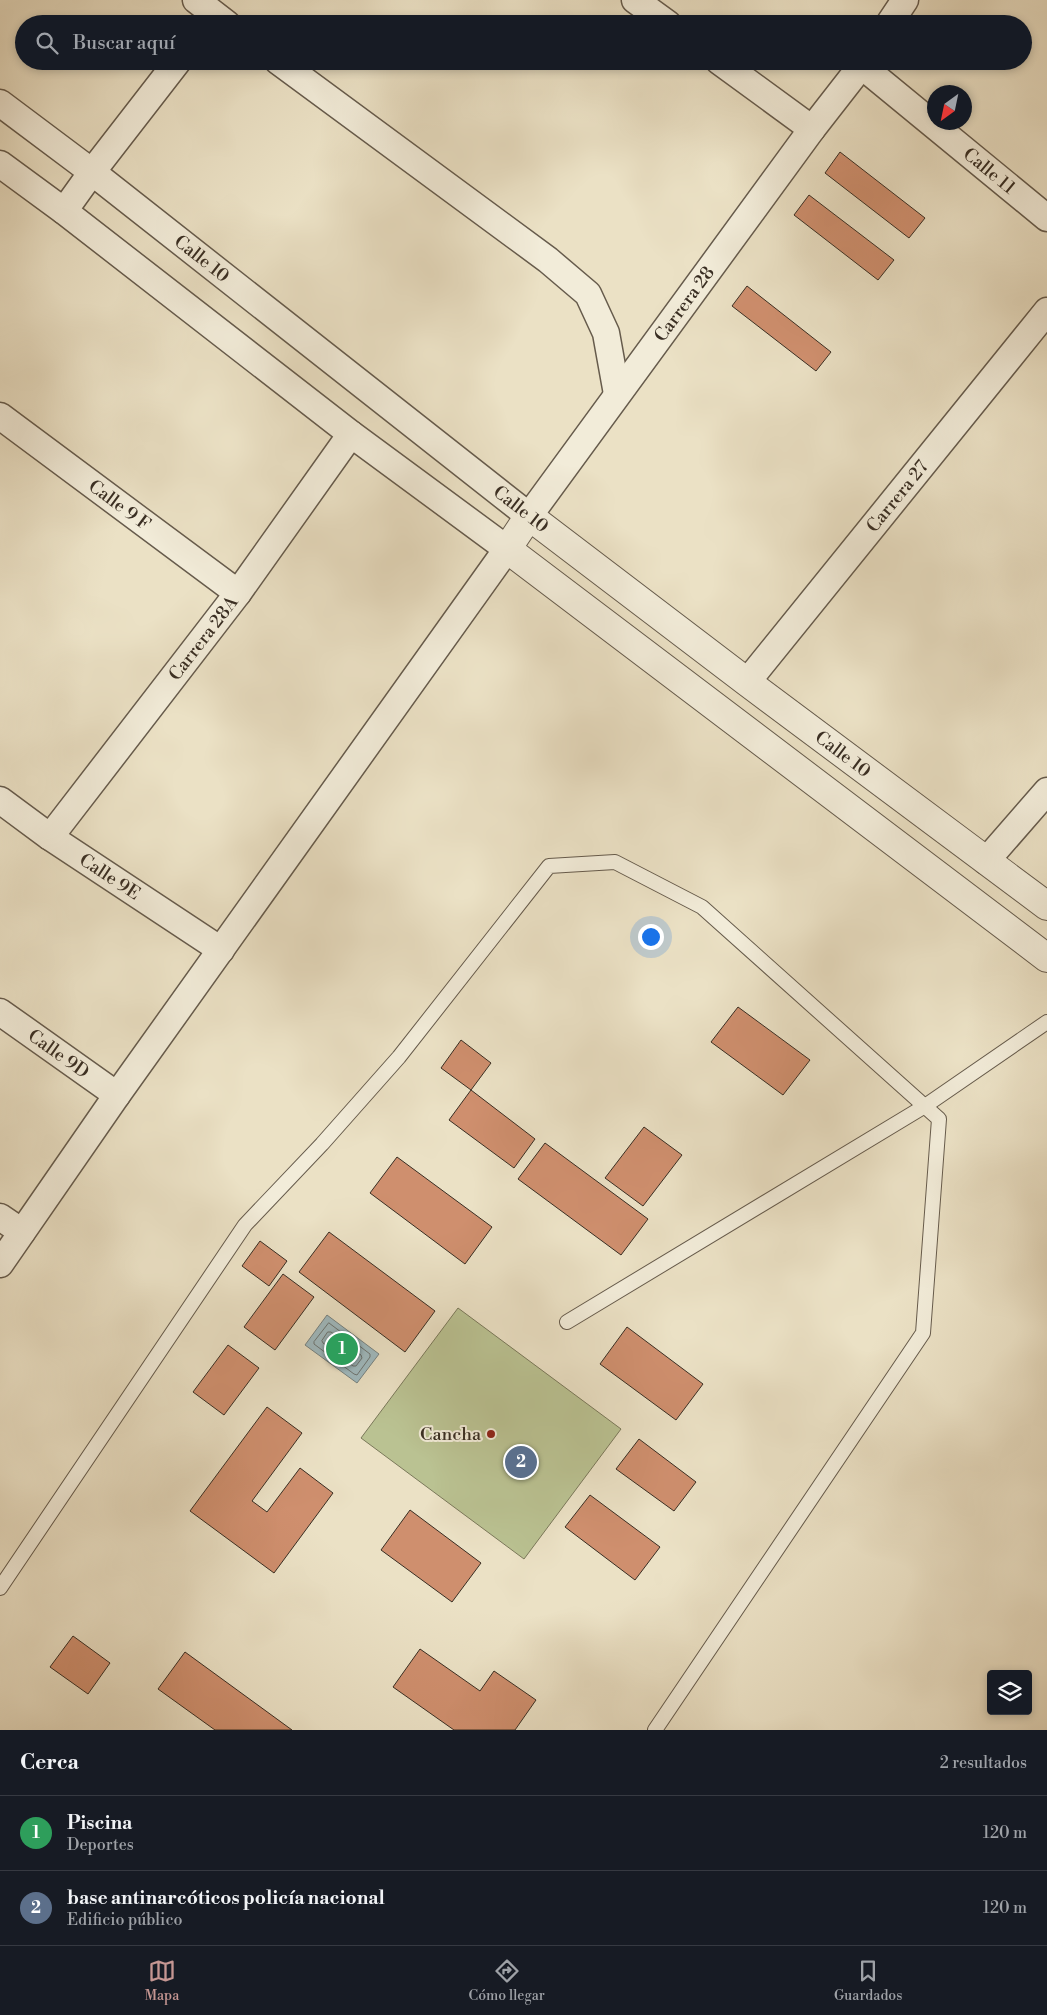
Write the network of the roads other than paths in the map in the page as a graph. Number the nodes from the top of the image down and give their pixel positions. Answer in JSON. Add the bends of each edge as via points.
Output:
{"nodes":[{"id":1,"x":635,"y":0,"type":"edge"},
{"id":2,"x":903,"y":0,"type":"edge"},
{"id":3,"x":656,"y":15,"type":"edge"},
{"id":4,"x":894,"y":15,"type":"edge"},
{"id":5,"x":171,"y":70,"type":"edge"},
{"id":6,"x":290,"y":70,"type":"edge"},
{"id":7,"x":731,"y":70,"type":"edge"},
{"id":8,"x":858,"y":70,"type":"edge"},
{"id":9,"x":870,"y":70,"type":"edge"},
{"id":10,"x":0,"y":103,"type":"edge"},
{"id":11,"x":812,"y":129,"type":"junction"},
{"id":12,"x":0,"y":164,"type":"edge"},
{"id":13,"x":92,"y":172,"type":"junction"},
{"id":14,"x":64,"y":212,"type":"junction"},
{"id":15,"x":1047,"y":218,"type":"edge"},
{"id":16,"x":1047,"y":311,"type":"edge"},
{"id":17,"x":618,"y":394,"type":"junction"},
{"id":18,"x":0,"y":416,"type":"edge"},
{"id":19,"x":350,"y":434,"type":"junction"},
{"id":20,"x":529,"y":516,"type":"junction"},
{"id":21,"x":507,"y":549,"type":"junction"},
{"id":22,"x":238,"y":593,"type":"junction"},
{"id":23,"x":747,"y":682,"type":"junction"},
{"id":24,"x":1047,"y":791,"type":"edge"},
{"id":25,"x":0,"y":800,"type":"edge"},
{"id":26,"x":50,"y":838,"type":"junction"},
{"id":27,"x":986,"y":861,"type":"junction"},
{"id":28,"x":1047,"y":906,"type":"edge"},
{"id":29,"x":222,"y":950,"type":"junction"},
{"id":30,"x":1047,"y":958,"type":"edge"},
{"id":31,"x":0,"y":1012,"type":"edge"},
{"id":32,"x":1047,"y":1022,"type":"edge"},
{"id":33,"x":117,"y":1095,"type":"junction"},
{"id":34,"x":926,"y":1106,"type":"junction"},
{"id":35,"x":0,"y":1216,"type":"edge"},
{"id":36,"x":22,"y":1232,"type":"junction"},
{"id":37,"x":0,"y":1264,"type":"edge"},
{"id":38,"x":567,"y":1322,"type":"dead end"},
{"id":39,"x":0,"y":1588,"type":"edge"},
{"id":40,"x":655,"y":1730,"type":"edge"}],
"edges":[{"from":1,"to":3,"type":"street"},
{"from":2,"to":4,"type":"street"},
{"from":5,"to":13,"type":"street"},
{"from":6,"to":17,"type":"street","via":[[548,260],[588,294],[606,333]]},
{"from":7,"to":11,"type":"street"},
{"from":8,"to":11,"type":"street","name":"Carrera 28"},
{"from":9,"to":15,"type":"street","name":"Calle 11"},
{"from":10,"to":13,"type":"street","name":"Calle 10"},
{"from":11,"to":17,"type":"street","name":"Carrera 28"},
{"from":12,"to":14,"type":"street"},
{"from":13,"to":14,"type":"street"},
{"from":13,"to":20,"type":"street","name":"Calle 10"},
{"from":14,"to":19,"type":"street"},
{"from":16,"to":23,"type":"street","name":"Carrera 27"},
{"from":17,"to":20,"type":"street","name":"Carrera 28"},
{"from":18,"to":22,"type":"street","name":"Calle 9 F"},
{"from":19,"to":21,"type":"street"},
{"from":19,"to":22,"type":"street","name":"Carrera 28A"},
{"from":20,"to":21,"type":"street","name":"Carrera 28"},
{"from":20,"to":23,"type":"street","name":"Calle 10"},
{"from":21,"to":29,"type":"street"},
{"from":21,"to":30,"type":"street"},
{"from":22,"to":26,"type":"street","name":"Carrera 28A"},
{"from":23,"to":27,"type":"street","name":"Calle 10"},
{"from":24,"to":27,"type":"street"},
{"from":25,"to":26,"type":"street","name":"Calle 9E"},
{"from":26,"to":29,"type":"street","name":"Calle 9E"},
{"from":27,"to":28,"type":"street","name":"Calle 10"},
{"from":29,"to":33,"type":"street"},
{"from":31,"to":33,"type":"street","name":"Calle 9D"},
{"from":32,"to":34,"type":"lane"},
{"from":33,"to":36,"type":"street"},
{"from":34,"to":38,"type":"lane"},
{"from":34,"to":39,"type":"lane","via":[[702,907],[615,862],[550,866],[398,1057],[245,1225]]},
{"from":34,"to":40,"type":"lane","via":[[939,1119],[923,1333]]},
{"from":35,"to":36,"type":"street"},
{"from":36,"to":37,"type":"street"}]}
